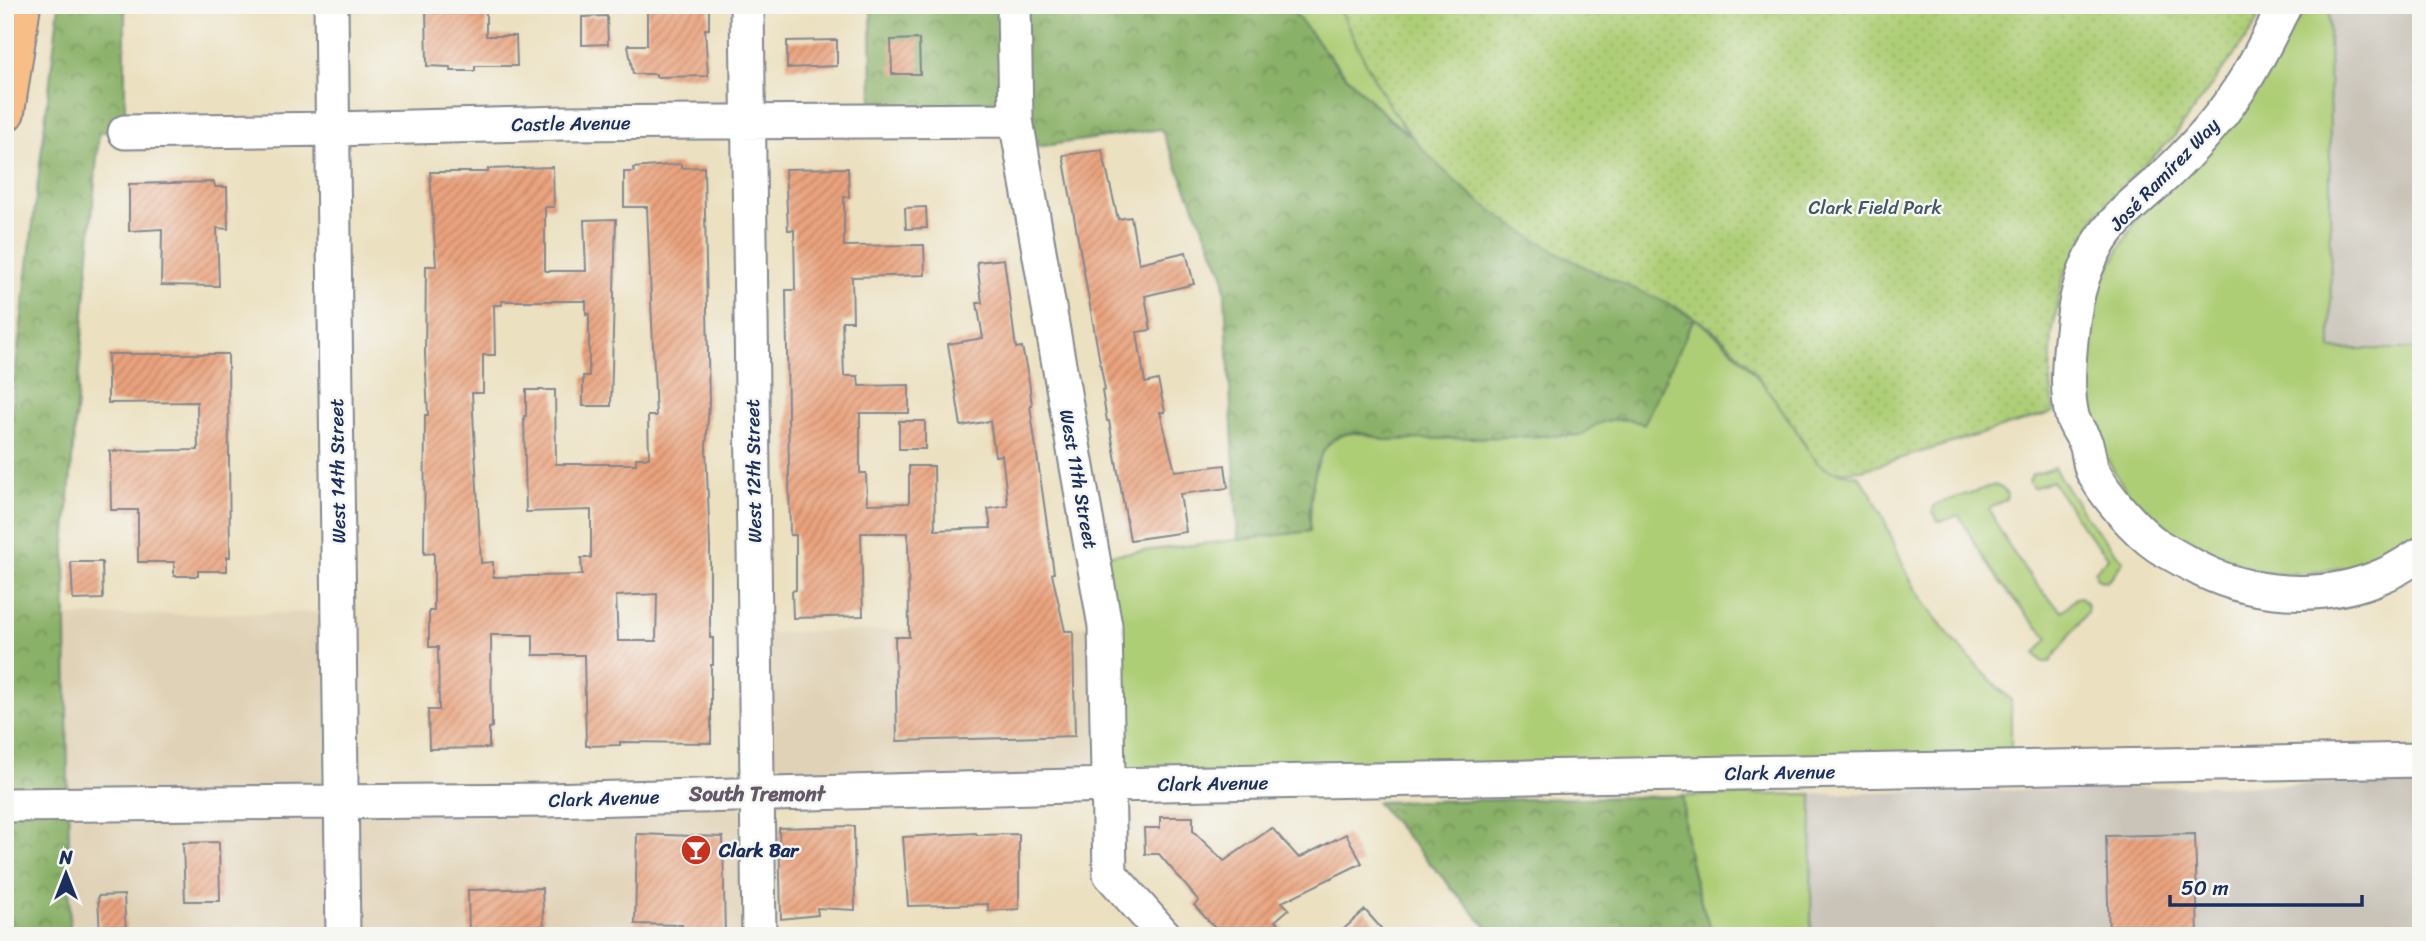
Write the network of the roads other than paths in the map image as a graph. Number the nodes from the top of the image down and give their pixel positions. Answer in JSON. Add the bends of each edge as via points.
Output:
{"nodes":[{"id":1,"x":21,"y":5,"type":"edge"},
{"id":2,"x":331,"y":5,"type":"edge"},
{"id":3,"x":747,"y":5,"type":"edge"},
{"id":4,"x":1014,"y":5,"type":"edge"},
{"id":5,"x":2285,"y":5,"type":"edge"},
{"id":6,"x":5,"y":112,"type":"edge"},
{"id":7,"x":1016,"y":120,"type":"junction"},
{"id":8,"x":748,"y":121,"type":"junction"},
{"id":9,"x":332,"y":130,"type":"junction"},
{"id":10,"x":125,"y":132,"type":"dead end"},
{"id":11,"x":2421,"y":554,"type":"edge"},
{"id":12,"x":2421,"y":760,"type":"edge"},
{"id":13,"x":1109,"y":785,"type":"junction"},
{"id":14,"x":757,"y":794,"type":"junction"},
{"id":15,"x":342,"y":804,"type":"junction"},
{"id":16,"x":5,"y":805,"type":"edge"},
{"id":17,"x":343,"y":936,"type":"edge"},
{"id":18,"x":759,"y":936,"type":"edge"},
{"id":19,"x":1166,"y":936,"type":"edge"}],
"edges":[{"from":1,"to":6,"type":"highway"},
{"from":2,"to":9,"type":"street","name":"West 14th Street"},
{"from":3,"to":8,"type":"street","name":"West 12th Street"},
{"from":4,"to":7,"type":"street","name":"West 11th Street"},
{"from":5,"to":11,"type":"street","name":"José Ramírez Way","via":[[2245,80],[2219,117],[2102,239],[2075,303],[2069,360],[2072,414],[2092,469],[2134,525],[2156,545],[2203,572],[2241,586],[2305,592],[2347,587],[2385,575]]},
{"from":7,"to":8,"type":"street","name":"Castle Avenue"},
{"from":7,"to":13,"type":"street","name":"West 11th Street","via":[[1105,626]]},
{"from":8,"to":9,"type":"street","name":"Castle Avenue"},
{"from":8,"to":14,"type":"street","name":"West 12th Street"},
{"from":9,"to":10,"type":"street","name":"Castle Avenue"},
{"from":9,"to":15,"type":"street","name":"West 14th Street"},
{"from":12,"to":13,"type":"street","name":"Clark Avenue"},
{"from":13,"to":14,"type":"street","name":"Clark Avenue"},
{"from":13,"to":19,"type":"street","name":"West 11th Street","via":[[1110,874]]},
{"from":14,"to":15,"type":"street","name":"Clark Avenue"},
{"from":14,"to":18,"type":"street","name":"West 12th Street"},
{"from":15,"to":16,"type":"street","name":"Clark Avenue"},
{"from":15,"to":17,"type":"street","name":"West 14th Street"}]}
